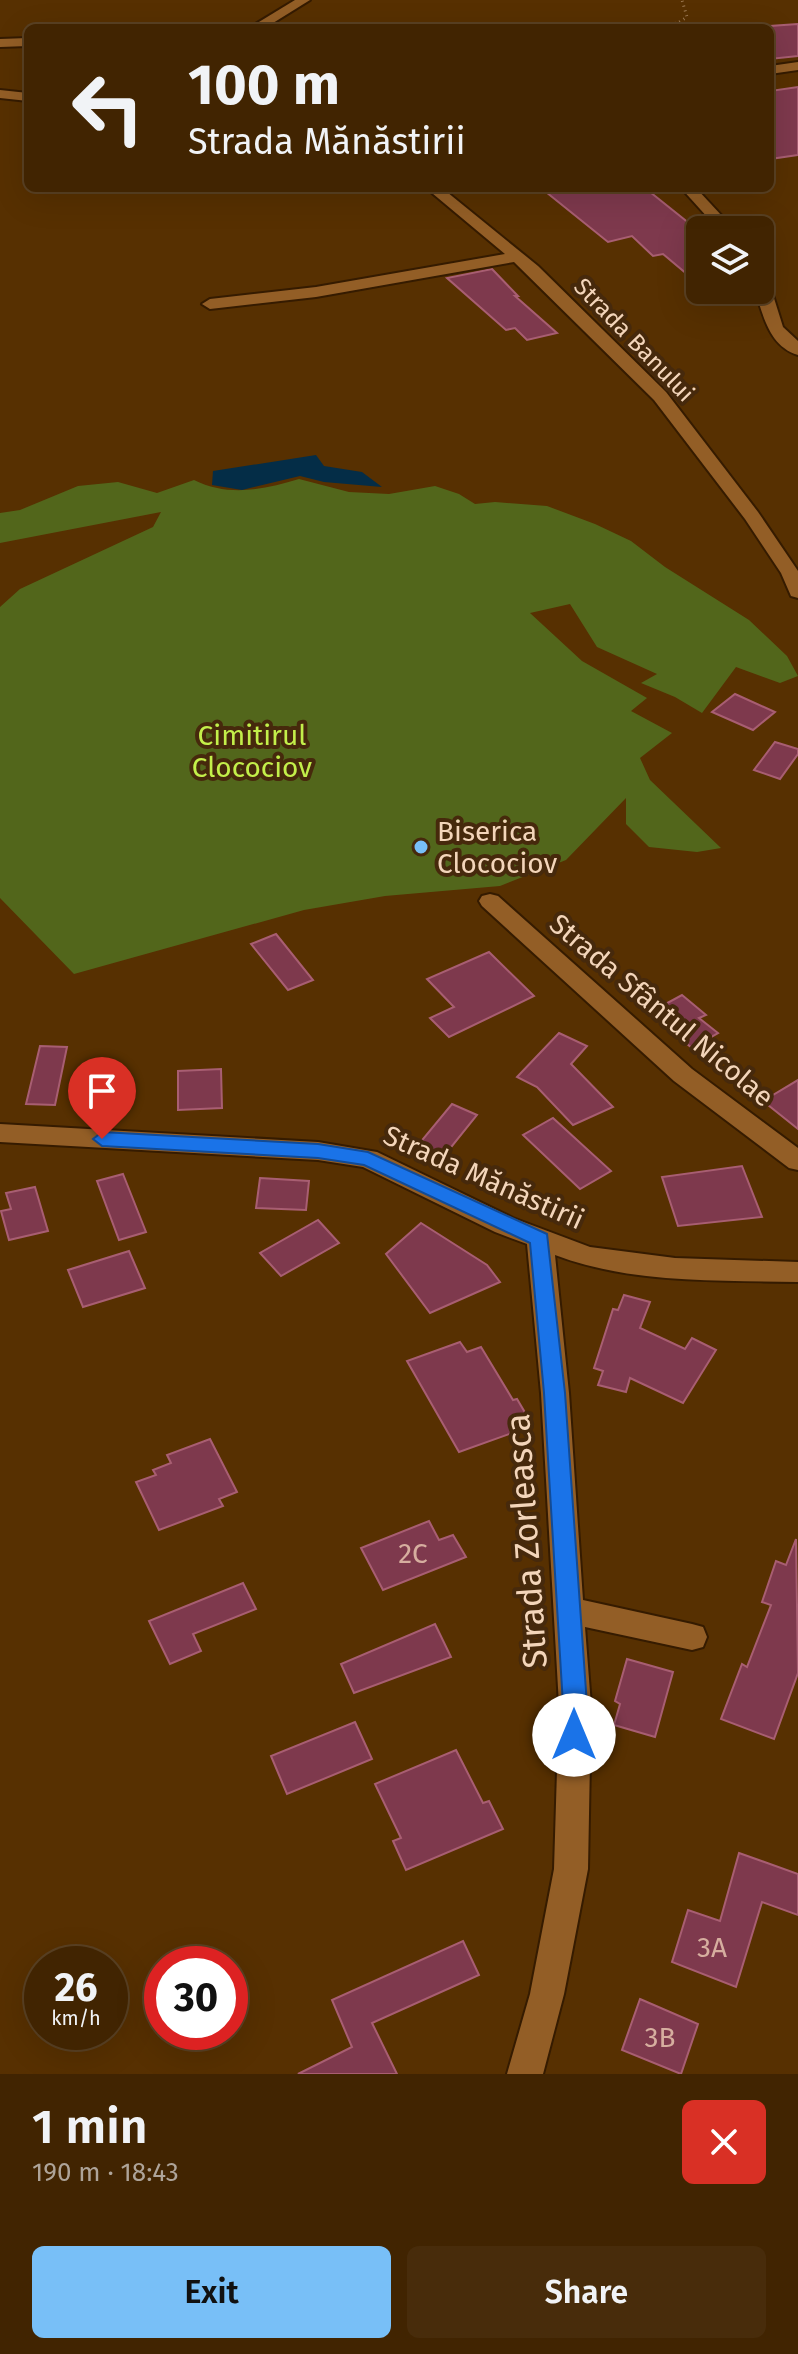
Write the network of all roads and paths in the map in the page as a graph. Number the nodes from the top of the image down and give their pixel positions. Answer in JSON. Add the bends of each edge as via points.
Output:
{"nodes":[{"id":1,"x":304,"y":0,"type":"edge"},
{"id":2,"x":682,"y":0,"type":"edge"},
{"id":3,"x":263,"y":24,"type":"edge"},
{"id":4,"x":670,"y":24,"type":"edge"},
{"id":5,"x":24,"y":42,"type":"edge"},
{"id":6,"x":0,"y":43,"type":"edge"},
{"id":7,"x":798,"y":66,"type":"edge"},
{"id":8,"x":774,"y":69,"type":"edge"},
{"id":9,"x":0,"y":94,"type":"edge"},
{"id":10,"x":24,"y":97,"type":"edge"},
{"id":11,"x":438,"y":192,"type":"edge"},
{"id":12,"x":692,"y":192,"type":"edge"},
{"id":13,"x":714,"y":216,"type":"edge"},
{"id":14,"x":517,"y":257,"type":"junction"},
{"id":15,"x":210,"y":304,"type":"dead end"},
{"id":16,"x":768,"y":304,"type":"edge"},
{"id":17,"x":798,"y":350,"type":"edge"},
{"id":18,"x":798,"y":592,"type":"edge"},
{"id":19,"x":490,"y":901,"type":"dead end"},
{"id":20,"x":0,"y":1133,"type":"edge"},
{"id":21,"x":798,"y":1161,"type":"edge"},
{"id":22,"x":540,"y":1239,"type":"junction"},
{"id":23,"x":798,"y":1272,"type":"edge"},
{"id":24,"x":569,"y":1610,"type":"junction"},
{"id":25,"x":692,"y":1637,"type":"dead end"},
{"id":26,"x":525,"y":2074,"type":"edge"}],
"edges":[{"from":1,"to":3,"type":"street"},
{"from":2,"to":4,"type":"path","via":[[687,17]]},
{"from":5,"to":6,"type":"street"},
{"from":7,"to":8,"type":"street"},
{"from":9,"to":10,"type":"street"},
{"from":11,"to":14,"type":"street","name":"Strada Banului"},
{"from":12,"to":13,"type":"street"},
{"from":14,"to":15,"type":"street","via":[[316,292]]},
{"from":14,"to":18,"type":"street","name":"Strada Banului","via":[[660,396],[752,516]]},
{"from":16,"to":17,"type":"street","via":[[775,329]]},
{"from":19,"to":21,"type":"street","name":"Strada Sfântul Nicolae","via":[[683,1075]]},
{"from":20,"to":22,"type":"street","name":"Strada Mănăstirii","via":[[318,1151],[368,1159]]},
{"from":22,"to":23,"type":"street","name":"Strada Mănăstirii","via":[[588,1257],[675,1268]]},
{"from":22,"to":24,"type":"street","name":"Strada Zorleasca"},
{"from":24,"to":25,"type":"street"},
{"from":24,"to":26,"type":"street","name":"Strada Zorleasca","via":[[575,1705],[571,1869]]}]}
